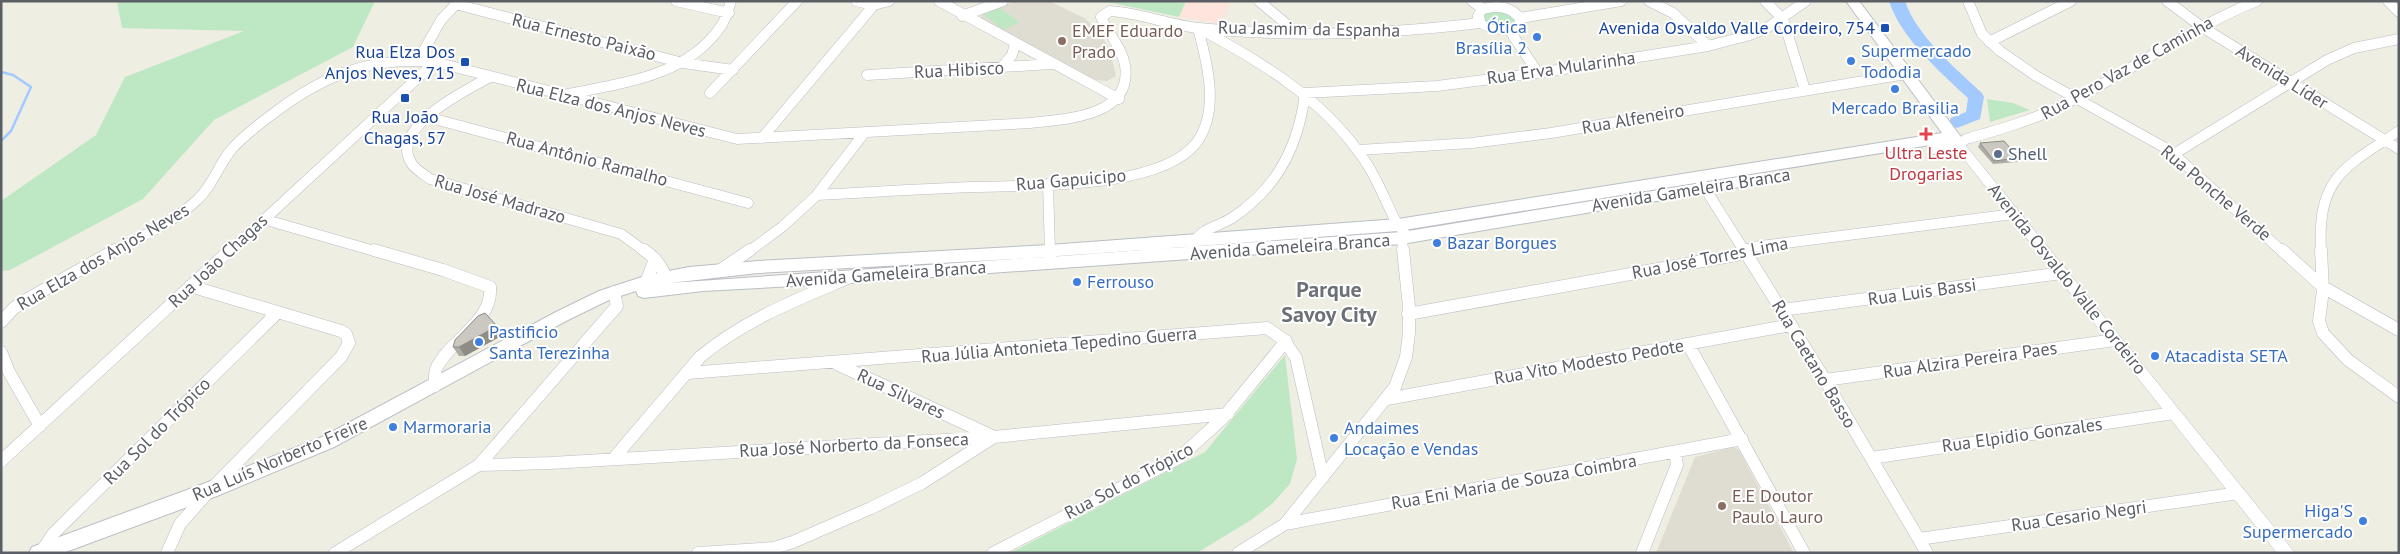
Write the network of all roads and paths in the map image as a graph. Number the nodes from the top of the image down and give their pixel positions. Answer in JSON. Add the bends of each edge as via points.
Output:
{"nodes":[{"id":1,"x":676,"y":1,"type":"edge"},
{"id":2,"x":731,"y":1,"type":"edge"},
{"id":3,"x":797,"y":1,"type":"edge"},
{"id":4,"x":856,"y":1,"type":"edge"},
{"id":5,"x":889,"y":1,"type":"edge"},
{"id":6,"x":939,"y":1,"type":"edge"},
{"id":7,"x":1003,"y":1,"type":"edge"},
{"id":8,"x":1259,"y":1,"type":"edge"},
{"id":9,"x":1472,"y":1,"type":"edge"},
{"id":10,"x":1621,"y":1,"type":"edge"},
{"id":11,"x":1649,"y":1,"type":"edge"},
{"id":12,"x":1765,"y":1,"type":"edge"},
{"id":13,"x":1806,"y":1,"type":"edge"},
{"id":14,"x":1852,"y":1,"type":"edge"},
{"id":15,"x":1968,"y":1,"type":"edge"},
{"id":16,"x":2071,"y":1,"type":"edge"},
{"id":17,"x":2167,"y":1,"type":"edge"},
{"id":18,"x":2257,"y":1,"type":"edge"},
{"id":19,"x":2388,"y":1,"type":"edge"},
{"id":20,"x":457,"y":3,"type":"edge"},
{"id":21,"x":874,"y":5,"type":"junction"},
{"id":22,"x":1483,"y":9,"type":"junction"},
{"id":23,"x":2399,"y":12,"type":"edge"},
{"id":24,"x":728,"y":13,"type":"junction"},
{"id":25,"x":962,"y":16,"type":"junction"},
{"id":26,"x":1520,"y":18,"type":"junction"},
{"id":27,"x":1783,"y":19,"type":"junction"},
{"id":28,"x":1480,"y":23,"type":"junction"},
{"id":29,"x":2202,"y":26,"type":"junction"},
{"id":30,"x":1198,"y":28,"type":"junction"},
{"id":31,"x":1510,"y":31,"type":"junction"},
{"id":32,"x":1297,"y":32,"type":"junction"},
{"id":33,"x":2399,"y":39,"type":"edge"},
{"id":34,"x":1988,"y":42,"type":"junction"},
{"id":35,"x":1015,"y":44,"type":"junction"},
{"id":36,"x":1708,"y":46,"type":"junction"},
{"id":37,"x":419,"y":59,"type":"junction"},
{"id":38,"x":435,"y":62,"type":"junction"},
{"id":39,"x":684,"y":63,"type":"junction"},
{"id":40,"x":1052,"y":64,"type":"junction"},
{"id":41,"x":1001,"y":68,"type":"junction"},
{"id":42,"x":733,"y":70,"type":"junction"},
{"id":43,"x":1538,"y":73,"type":"junction"},
{"id":44,"x":1906,"y":74,"type":"junction"},
{"id":45,"x":867,"y":75,"type":"dead end"},
{"id":46,"x":490,"y":77,"type":"junction"},
{"id":47,"x":2290,"y":82,"type":"junction"},
{"id":48,"x":1805,"y":90,"type":"junction"},
{"id":49,"x":710,"y":93,"type":"dead end"},
{"id":50,"x":1305,"y":93,"type":"junction"},
{"id":51,"x":566,"y":94,"type":"junction"},
{"id":52,"x":2074,"y":98,"type":"junction"},
{"id":53,"x":1119,"y":99,"type":"junction"},
{"id":54,"x":427,"y":117,"type":"junction"},
{"id":55,"x":2399,"y":131,"type":"edge"},
{"id":56,"x":865,"y":132,"type":"junction"},
{"id":57,"x":762,"y":138,"type":"junction"},
{"id":58,"x":1959,"y":140,"type":"junction"},
{"id":59,"x":2385,"y":141,"type":"junction"},
{"id":60,"x":2399,"y":149,"type":"edge"},
{"id":61,"x":1359,"y":150,"type":"junction"},
{"id":62,"x":2174,"y":154,"type":"junction"},
{"id":63,"x":1701,"y":182,"type":"junction"},
{"id":64,"x":1048,"y":184,"type":"junction"},
{"id":65,"x":818,"y":195,"type":"junction"},
{"id":66,"x":748,"y":203,"type":"dead end"},
{"id":67,"x":2014,"y":214,"type":"junction"},
{"id":68,"x":263,"y":219,"type":"junction"},
{"id":69,"x":1231,"y":219,"type":"junction"},
{"id":70,"x":1400,"y":232,"type":"junction"},
{"id":71,"x":1218,"y":245,"type":"junction"},
{"id":72,"x":1193,"y":247,"type":"junction"},
{"id":73,"x":750,"y":251,"type":"junction"},
{"id":74,"x":1744,"y":252,"type":"junction"},
{"id":75,"x":1050,"y":257,"type":"junction"},
{"id":76,"x":655,"y":259,"type":"junction"},
{"id":77,"x":758,"y":267,"type":"junction"},
{"id":78,"x":873,"y":269,"type":"junction"},
{"id":79,"x":719,"y":271,"type":"junction"},
{"id":80,"x":2062,"y":274,"type":"junction"},
{"id":81,"x":849,"y":277,"type":"junction"},
{"id":82,"x":667,"y":283,"type":"junction"},
{"id":83,"x":190,"y":286,"type":"junction"},
{"id":84,"x":645,"y":287,"type":"junction"},
{"id":85,"x":2323,"y":287,"type":"junction"},
{"id":86,"x":615,"y":295,"type":"junction"},
{"id":87,"x":1782,"y":310,"type":"junction"},
{"id":88,"x":276,"y":313,"type":"junction"},
{"id":89,"x":1408,"y":314,"type":"junction"},
{"id":90,"x":1,"y":322,"type":"edge"},
{"id":91,"x":1791,"y":325,"type":"junction"},
{"id":92,"x":2399,"y":330,"type":"edge"},
{"id":93,"x":2115,"y":340,"type":"junction"},
{"id":94,"x":1286,"y":341,"type":"junction"},
{"id":95,"x":1688,"y":344,"type":"junction"},
{"id":96,"x":1,"y":352,"type":"edge"},
{"id":97,"x":835,"y":363,"type":"junction"},
{"id":98,"x":688,"y":373,"type":"junction"},
{"id":99,"x":1825,"y":380,"type":"junction"},
{"id":100,"x":435,"y":386,"type":"junction"},
{"id":101,"x":2399,"y":397,"type":"edge"},
{"id":102,"x":1387,"y":399,"type":"junction"},
{"id":103,"x":2174,"y":413,"type":"junction"},
{"id":104,"x":1228,"y":414,"type":"junction"},
{"id":105,"x":40,"y":426,"type":"junction"},
{"id":106,"x":994,"y":437,"type":"junction"},
{"id":107,"x":1742,"y":438,"type":"junction"},
{"id":108,"x":1675,"y":452,"type":"junction"},
{"id":109,"x":614,"y":458,"type":"junction"},
{"id":110,"x":1871,"y":458,"type":"junction"},
{"id":111,"x":1,"y":461,"type":"edge"},
{"id":112,"x":479,"y":465,"type":"junction"},
{"id":113,"x":242,"y":470,"type":"junction"},
{"id":114,"x":1323,"y":477,"type":"junction"},
{"id":115,"x":210,"y":490,"type":"junction"},
{"id":116,"x":2239,"y":493,"type":"junction"},
{"id":117,"x":171,"y":504,"type":"junction"},
{"id":118,"x":180,"y":524,"type":"junction"},
{"id":119,"x":1285,"y":524,"type":"junction"},
{"id":120,"x":1920,"y":540,"type":"junction"},
{"id":121,"x":770,"y":550,"type":"edge"},
{"id":122,"x":40,"y":552,"type":"edge"},
{"id":123,"x":167,"y":553,"type":"edge"},
{"id":124,"x":335,"y":553,"type":"edge"},
{"id":125,"x":698,"y":553,"type":"edge"},
{"id":126,"x":993,"y":553,"type":"edge"},
{"id":127,"x":1238,"y":553,"type":"edge"},
{"id":128,"x":1642,"y":553,"type":"edge"},
{"id":129,"x":1804,"y":553,"type":"edge"},
{"id":130,"x":1928,"y":553,"type":"edge"},
{"id":131,"x":2287,"y":553,"type":"edge"}],
"edges":[{"from":1,"to":24,"type":"street"},
{"from":2,"to":24,"type":"street"},
{"from":3,"to":42,"type":"street"},
{"from":4,"to":21,"type":"street"},
{"from":5,"to":21,"type":"street"},
{"from":6,"to":25,"type":"street"},
{"from":7,"to":25,"type":"street"},
{"from":8,"to":32,"type":"street"},
{"from":9,"to":22,"type":"street"},
{"from":10,"to":26,"type":"street"},
{"from":11,"to":36,"type":"street","via":[[1673,13]]},
{"from":12,"to":27,"type":"street"},
{"from":13,"to":27,"type":"street","name":"Rua Erva Mularinha"},
{"from":14,"to":44,"type":"main road","name":"Avenida Osvaldo Valle Cordeiro"},
{"from":15,"to":34,"type":"street","name":"Rua Ponche Verde"},
{"from":16,"to":34,"type":"street"},
{"from":17,"to":29,"type":"street","name":"Avenida Líder"},
{"from":18,"to":29,"type":"street","name":"Rua Pero Vaz de Caminha"},
{"from":19,"to":23,"type":"street"},
{"from":20,"to":37,"type":"street","via":[[441,20]]},
{"from":20,"to":39,"type":"street","name":"Rua Ernesto Paixão"},
{"from":21,"to":57,"type":"street"},
{"from":22,"to":26,"type":"street","via":[[1494,6],[1507,8]]},
{"from":22,"to":28,"type":"street","via":[[1478,16]]},
{"from":24,"to":39,"type":"street","via":[[706,44]]},
{"from":25,"to":35,"type":"street"},
{"from":26,"to":31,"type":"street","via":[[1519,26]]},
{"from":27,"to":36,"type":"street","name":"Rua Erva Mularinha","via":[[1750,35]]},
{"from":27,"to":48,"type":"street"},
{"from":28,"to":31,"type":"street","via":[[1490,30]]},
{"from":28,"to":32,"type":"street","name":"Rua Jasmim da Espanha","via":[[1375,33]]},
{"from":29,"to":47,"type":"street","name":"Avenida Líder"},
{"from":29,"to":52,"type":"street","name":"Rua Pero Vaz de Caminha"},
{"from":30,"to":32,"type":"street","name":"Rua Jasmim da Espanha"},
{"from":30,"to":50,"type":"street","via":[[1269,68]]},
{"from":30,"to":53,"type":"street","via":[[1122,12],[1101,14],[1125,66],[1125,86]]},
{"from":30,"to":64,"type":"street","name":"Rua Gapuicipo","via":[[1210,78],[1209,109],[1198,139],[1188,152],[1141,174]]},
{"from":31,"to":43,"type":"street"},
{"from":33,"to":47,"type":"street","via":[[2344,52]]},
{"from":34,"to":52,"type":"street","name":"Rua Ponche Verde","via":[[2023,68]]},
{"from":35,"to":40,"type":"street"},
{"from":35,"to":41,"type":"street","via":[[1010,60]]},
{"from":36,"to":43,"type":"street","name":"Rua Erva Mularinha"},
{"from":37,"to":38,"type":"street","name":"Rua Elza dos Anjos Neves"},
{"from":37,"to":90,"type":"street","name":"Rua Elza dos Anjos Neves","via":[[365,64],[312,86],[236,145],[204,195],[192,205],[26,300]]},
{"from":38,"to":46,"type":"street","name":"Rua Elza dos Anjos Neves"},
{"from":38,"to":68,"type":"street","name":"Rua João Chagas"},
{"from":39,"to":42,"type":"street","name":"Rua Ernesto Paixão"},
{"from":39,"to":51,"type":"street","via":[[634,81]]},
{"from":40,"to":41,"type":"street","name":"Rua Hibisco"},
{"from":40,"to":53,"type":"street"},
{"from":41,"to":45,"type":"street","name":"Rua Hibisco"},
{"from":42,"to":49,"type":"street"},
{"from":43,"to":50,"type":"street","name":"Rua Erva Mularinha","via":[[1436,86]]},
{"from":44,"to":48,"type":"street","name":"Rua Alfeneiro"},
{"from":44,"to":58,"type":"main road","name":"Avenida Osvaldo Valle Cordeiro"},
{"from":46,"to":51,"type":"street","name":"Rua Elza dos Anjos Neves"},
{"from":46,"to":54,"type":"street","name":"Rua José Madrazo"},
{"from":47,"to":59,"type":"street","name":"Avenida Líder"},
{"from":47,"to":62,"type":"street"},
{"from":48,"to":61,"type":"street","name":"Rua Alfeneiro","via":[[1552,134]]},
{"from":50,"to":61,"type":"street"},
{"from":50,"to":69,"type":"street","via":[[1302,121],[1285,163],[1267,188]]},
{"from":51,"to":57,"type":"street","name":"Rua Elza dos Anjos Neves","via":[[712,134],[737,139]]},
{"from":52,"to":58,"type":"street","name":"Rua Pero Vaz de Caminha","via":[[2032,119]]},
{"from":52,"to":62,"type":"street","name":"Rua Ponche Verde"},
{"from":53,"to":56,"type":"street","name":"Rua Elza dos Anjos Neves","via":[[1100,110],[1066,119]]},
{"from":54,"to":66,"type":"street","name":"Rua Antônio Ramalho"},
{"from":54,"to":76,"type":"street","name":"Rua José Madrazo","via":[[413,129],[407,140],[409,163],[416,171],[462,189],[605,228],[628,238]]},
{"from":55,"to":59,"type":"street"},
{"from":56,"to":57,"type":"street","name":"Rua Elza dos Anjos Neves"},
{"from":56,"to":65,"type":"street"},
{"from":58,"to":63,"type":"main road","name":"Avenida Gameleira Branca"},
{"from":58,"to":67,"type":"street","name":"Avenida Osvaldo Valle Cordeiro"},
{"from":59,"to":60,"type":"street","name":"Avenida Líder"},
{"from":59,"to":85,"type":"street","via":[[2336,178],[2327,192],[2321,215]]},
{"from":61,"to":70,"type":"street","via":[[1383,190]]},
{"from":62,"to":85,"type":"street","name":"Rua Ponche Verde"},
{"from":63,"to":70,"type":"main road","name":"Avenida Gameleira Branca"},
{"from":63,"to":74,"type":"street","name":"Rua Caetano Basso"},
{"from":64,"to":65,"type":"street","name":"Rua Gapuicipo"},
{"from":64,"to":75,"type":"street"},
{"from":65,"to":73,"type":"street"},
{"from":67,"to":74,"type":"street","name":"Rua José Torres Lima","via":[[1753,247]]},
{"from":67,"to":80,"type":"street","name":"Avenida Osvaldo Valle Cordeiro"},
{"from":68,"to":83,"type":"street","name":"Rua João Chagas"},
{"from":68,"to":100,"type":"street","via":[[443,270],[490,287],[492,294],[484,311],[436,368]]},
{"from":69,"to":71,"type":"street"},
{"from":69,"to":72,"type":"street","via":[[1205,230]]},
{"from":70,"to":71,"type":"main road","name":"Avenida Gameleira Branca"},
{"from":70,"to":89,"type":"street"},
{"from":71,"to":72,"type":"main road","name":"Avenida Gameleira Branca"},
{"from":72,"to":75,"type":"main road","name":"Avenida Gameleira Branca"},
{"from":73,"to":77,"type":"street"},
{"from":73,"to":79,"type":"street"},
{"from":74,"to":87,"type":"street","name":"Rua Caetano Basso"},
{"from":74,"to":89,"type":"street","name":"Rua José Torres Lima"},
{"from":75,"to":78,"type":"main road","name":"Avenida Gameleira Branca"},
{"from":76,"to":82,"type":"street","name":"Rua José Madrazo"},
{"from":76,"to":84,"type":"street"},
{"from":77,"to":78,"type":"main road","name":"Avenida Gameleira Branca"},
{"from":77,"to":79,"type":"main road","name":"Avenida Gameleira Branca"},
{"from":78,"to":81,"type":"main road","name":"Avenida Gameleira Branca"},
{"from":79,"to":82,"type":"main road","name":"Avenida Gameleira Branca"},
{"from":80,"to":87,"type":"street","name":"Rua Luis Bassi"},
{"from":80,"to":93,"type":"street","name":"Avenida Osvaldo Valle Cordeiro"},
{"from":81,"to":82,"type":"main road","name":"Avenida Gameleira Branca"},
{"from":81,"to":98,"type":"street","via":[[732,333],[712,346]]},
{"from":82,"to":84,"type":"main road","name":"Avenida Gameleira Branca"},
{"from":83,"to":88,"type":"street"},
{"from":83,"to":105,"type":"street","name":"Rua João Chagas"},
{"from":84,"to":86,"type":"main road","name":"Avenida Gameleira Branca"},
{"from":85,"to":92,"type":"street","name":"Rua Ponche Verde"},
{"from":85,"to":101,"type":"street","via":[[2319,322],[2327,338]]},
{"from":86,"to":100,"type":"main road","name":"Rua Luís Norberto Freire","via":[[591,303]]},
{"from":86,"to":112,"type":"street","via":[[616,306],[590,340]]},
{"from":87,"to":91,"type":"street","name":"Rua Caetano Basso"},
{"from":88,"to":113,"type":"street","via":[[341,331],[349,343],[341,357]]},
{"from":88,"to":122,"type":"street","name":"Rua Sol do Trópico","via":[[53,534]]},
{"from":89,"to":102,"type":"street","via":[[1404,366]]},
{"from":91,"to":95,"type":"street","name":"Rua Vito Modesto Pedote"},
{"from":91,"to":99,"type":"street","name":"Rua Caetano Basso"},
{"from":93,"to":99,"type":"street","name":"Rua Alzira Pereira Paes"},
{"from":93,"to":103,"type":"street","name":"Avenida Osvaldo Valle Cordeiro"},
{"from":94,"to":97,"type":"street","name":"Rua Júlia Antonieta Tepedino Guerra","via":[[1275,332],[1260,328]]},
{"from":94,"to":104,"type":"street","name":"Rua Sol do Trópico"},
{"from":94,"to":114,"type":"street","via":[[1296,358]]},
{"from":95,"to":102,"type":"street","name":"Rua Vito Modesto Pedote"},
{"from":95,"to":107,"type":"street"},
{"from":96,"to":105,"type":"street"},
{"from":97,"to":98,"type":"street","name":"Rua Júlia Antonieta Tepedino Guerra"},
{"from":97,"to":106,"type":"street","name":"Rua Silvares"},
{"from":98,"to":109,"type":"street"},
{"from":99,"to":110,"type":"street","name":"Rua Caetano Basso"},
{"from":100,"to":113,"type":"main road","name":"Rua Luís Norberto Freire","via":[[328,442]]},
{"from":102,"to":114,"type":"street"},
{"from":103,"to":110,"type":"street","name":"Rua Elpidio Gonzales"},
{"from":103,"to":116,"type":"street","name":"Avenida Osvaldo Valle Cordeiro"},
{"from":104,"to":106,"type":"street","name":"Rua José Norberto da Fonseca"},
{"from":104,"to":126,"type":"street","name":"Rua Sol do Trópico","via":[[1179,458]]},
{"from":105,"to":111,"type":"street","name":"Rua João Chagas"},
{"from":106,"to":109,"type":"street","name":"Rua José Norberto da Fonseca"},
{"from":106,"to":121,"type":"street","via":[[924,482]]},
{"from":107,"to":108,"type":"street","name":"Rua Eni Maria de Souza Coimbra"},
{"from":107,"to":129,"type":"street"},
{"from":108,"to":119,"type":"street","name":"Rua Eni Maria de Souza Coimbra"},
{"from":108,"to":128,"type":"street","via":[[1677,465]]},
{"from":109,"to":112,"type":"street","name":"Rua José Norberto da Fonseca"},
{"from":110,"to":120,"type":"street","name":"Rua Caetano Basso"},
{"from":112,"to":124,"type":"street"},
{"from":113,"to":115,"type":"main road","name":"Rua Luís Norberto Freire"},
{"from":114,"to":119,"type":"street"},
{"from":115,"to":117,"type":"main road","name":"Rua Luís Norberto Freire"},
{"from":115,"to":118,"type":"street"},
{"from":116,"to":120,"type":"street","name":"Rua Cesario Negri"},
{"from":116,"to":131,"type":"street","name":"Avenida Osvaldo Valle Cordeiro"},
{"from":117,"to":118,"type":"street","via":[[181,507]]},
{"from":117,"to":122,"type":"main road","name":"Rua Luís Norberto Freire"},
{"from":118,"to":123,"type":"street"},
{"from":119,"to":127,"type":"street"},
{"from":120,"to":130,"type":"street","name":"Rua Caetano Basso"},
{"from":121,"to":125,"type":"street"}]}
